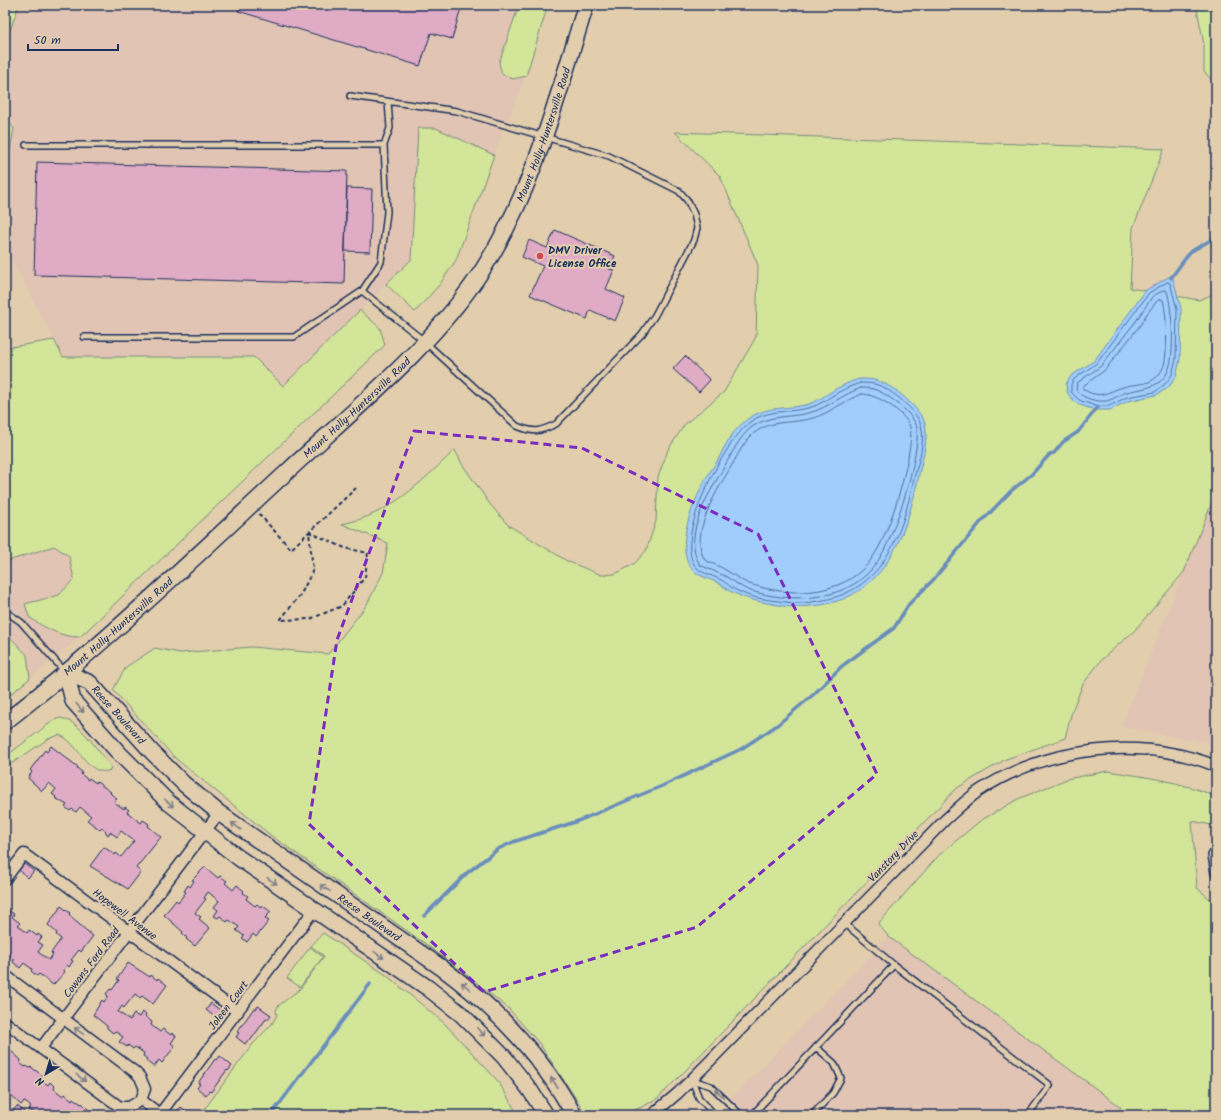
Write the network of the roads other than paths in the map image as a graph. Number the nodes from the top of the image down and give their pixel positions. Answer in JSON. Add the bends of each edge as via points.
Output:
{"nodes":[{"id":1,"x":586,"y":5,"type":"edge"},
{"id":2,"x":350,"y":96,"type":"dead end"},
{"id":3,"x":388,"y":102,"type":"junction"},
{"id":4,"x":544,"y":136,"type":"junction"},
{"id":5,"x":26,"y":145,"type":"dead end"},
{"id":6,"x":384,"y":146,"type":"junction"},
{"id":7,"x":362,"y":291,"type":"junction"},
{"id":8,"x":84,"y":337,"type":"dead end"},
{"id":9,"x":424,"y":341,"type":"junction"},
{"id":10,"x":5,"y":611,"type":"edge"},
{"id":11,"x":66,"y":672,"type":"junction"},
{"id":12,"x":5,"y":722,"type":"edge"},
{"id":13,"x":1216,"y":766,"type":"edge"},
{"id":14,"x":219,"y":813,"type":"junction"},
{"id":15,"x":204,"y":832,"type":"junction"},
{"id":16,"x":1216,"y":847,"type":"edge"},
{"id":17,"x":1216,"y":875,"type":"edge"},
{"id":18,"x":5,"y":879,"type":"edge"},
{"id":19,"x":314,"y":910,"type":"junction"},
{"id":20,"x":844,"y":923,"type":"junction"},
{"id":21,"x":128,"y":932,"type":"junction"},
{"id":22,"x":894,"y":965,"type":"junction"},
{"id":23,"x":5,"y":975,"type":"edge"},
{"id":24,"x":238,"y":1012,"type":"junction"},
{"id":25,"x":63,"y":1019,"type":"junction"},
{"id":26,"x":5,"y":1022,"type":"edge"},
{"id":27,"x":816,"y":1046,"type":"junction"},
{"id":28,"x":41,"y":1048,"type":"junction"},
{"id":29,"x":692,"y":1080,"type":"junction"},
{"id":30,"x":141,"y":1100,"type":"junction"},
{"id":31,"x":160,"y":1115,"type":"edge"},
{"id":32,"x":546,"y":1115,"type":"edge"},
{"id":33,"x":574,"y":1115,"type":"edge"},
{"id":34,"x":652,"y":1115,"type":"edge"},
{"id":35,"x":716,"y":1115,"type":"edge"},
{"id":36,"x":741,"y":1115,"type":"edge"},
{"id":37,"x":752,"y":1115,"type":"edge"},
{"id":38,"x":812,"y":1115,"type":"edge"},
{"id":39,"x":1028,"y":1115,"type":"edge"}],
"edges":[{"from":1,"to":4,"type":"street","name":"Mount Holly-Huntersville Road"},
{"from":2,"to":3,"type":"lane"},
{"from":3,"to":4,"type":"lane","via":[[457,112]]},
{"from":3,"to":6,"type":"lane","via":[[390,128]]},
{"from":4,"to":9,"type":"street","name":"Mount Holly-Huntersville Road","via":[[522,195],[496,246],[467,291]]},
{"from":4,"to":9,"type":"lane","via":[[609,156],[659,179],[679,191],[687,200],[697,228],[694,240],[655,315],[642,334],[556,424],[544,430],[531,432],[517,426]]},
{"from":5,"to":6,"type":"lane"},
{"from":6,"to":7,"type":"lane","via":[[387,212],[381,262]]},
{"from":7,"to":8,"type":"lane","via":[[294,337]]},
{"from":7,"to":9,"type":"lane"},
{"from":9,"to":11,"type":"street","name":"Mount Holly-Huntersville Road","via":[[363,402],[128,619]]},
{"from":10,"to":11,"type":"lane","via":[[20,622]]},
{"from":11,"to":12,"type":"street","name":"Mount Holly-Huntersville Road"},
{"from":11,"to":14,"type":"street","name":"Reese Boulevard","via":[[90,683],[152,752],[184,784]]},
{"from":11,"to":15,"type":"street","one_way":true,"via":[[73,700],[134,769]]},
{"from":13,"to":20,"type":"street","name":"Vanstory Drive","via":[[1172,753],[1112,749],[1073,754],[1018,770],[987,786],[964,803]]},
{"from":14,"to":15,"type":"street","name":"Cowans Ford Road"},
{"from":33,"to":14,"type":"street","name":"Reese Boulevard","one_way":true,"via":[[528,1047],[477,995]]},
{"from":15,"to":19,"type":"street","one_way":true},
{"from":15,"to":21,"type":"street","name":"Cowans Ford Road"},
{"from":16,"to":17,"type":"lane","via":[[1211,855]]},
{"from":18,"to":21,"type":"street","name":"Hopewell Avenue","via":[[24,854]]},
{"from":19,"to":24,"type":"street","name":"Joleen Court"},
{"from":19,"to":32,"type":"street","one_way":true,"via":[[428,988],[461,1014],[504,1057]]},
{"from":20,"to":22,"type":"lane"},
{"from":20,"to":29,"type":"street","name":"Vanstory Drive"},
{"from":21,"to":24,"type":"street","name":"Hopewell Avenue"},
{"from":21,"to":25,"type":"street","name":"Cowans Ford Road"},
{"from":22,"to":27,"type":"lane"},
{"from":22,"to":39,"type":"lane","via":[[1050,1085]]},
{"from":23,"to":25,"type":"street"},
{"from":24,"to":31,"type":"street","name":"Joleen Court"},
{"from":25,"to":28,"type":"street","name":"Cowans Ford Road"},
{"from":30,"to":25,"type":"street","one_way":true,"via":[[145,1089],[135,1072]]},
{"from":26,"to":28,"type":"street"},
{"from":27,"to":37,"type":"lane"},
{"from":27,"to":38,"type":"lane","via":[[834,1063],[842,1078],[833,1093]]},
{"from":28,"to":30,"type":"street","one_way":true,"via":[[120,1107],[129,1107]]},
{"from":29,"to":34,"type":"street","name":"Vanstory Drive"},
{"from":29,"to":35,"type":"lane","via":[[699,1098]]},
{"from":36,"to":29,"type":"lane","one_way":true,"via":[[711,1086]]},
{"from":30,"to":31,"type":"street","name":"Joleen Court"}]}
